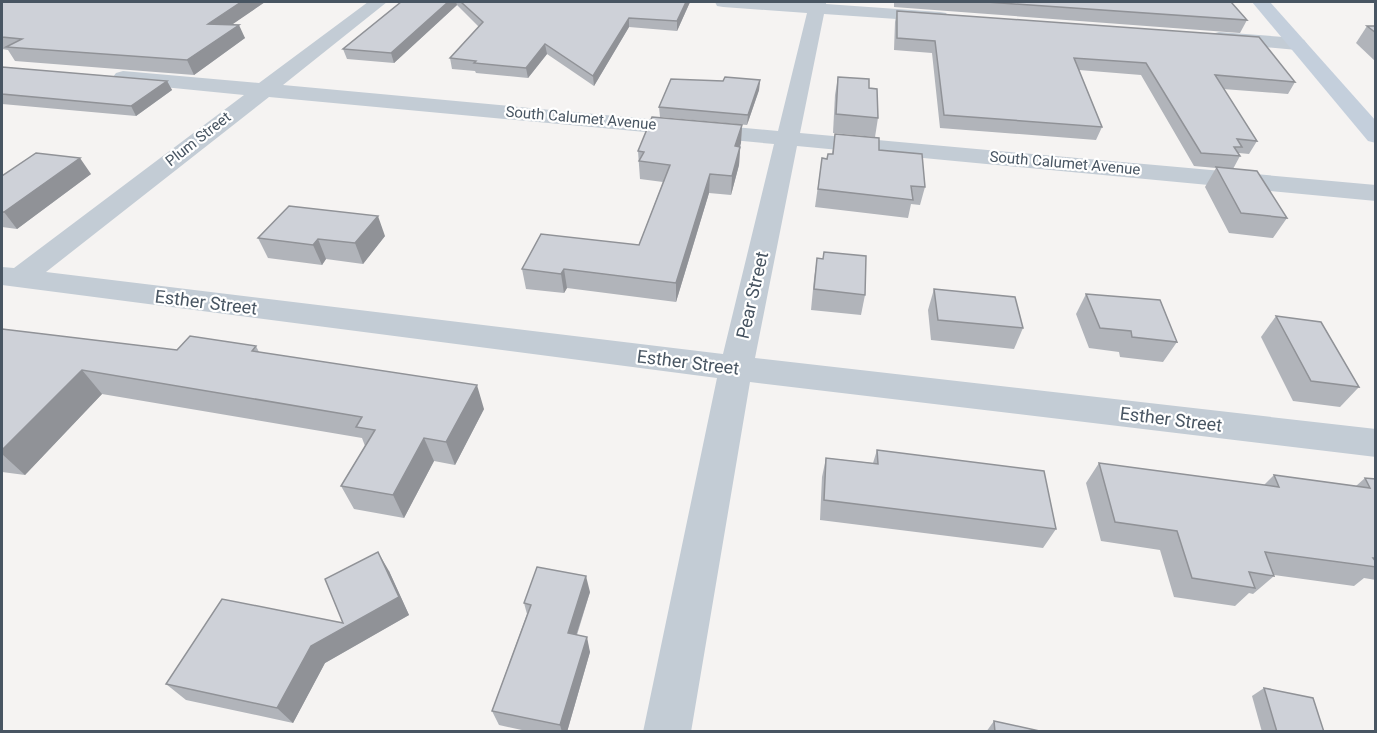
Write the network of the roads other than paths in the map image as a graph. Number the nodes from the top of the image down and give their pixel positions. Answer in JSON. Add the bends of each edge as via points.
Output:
{"nodes":[{"id":1,"x":378,"y":2,"type":"edge"},
{"id":2,"x":723,"y":2,"type":"edge"},
{"id":3,"x":1261,"y":2,"type":"edge"},
{"id":4,"x":817,"y":5,"type":"edge"},
{"id":5,"x":957,"y":18,"type":"edge"},
{"id":6,"x":1203,"y":37,"type":"edge"},
{"id":7,"x":1297,"y":44,"type":"junction"},
{"id":8,"x":97,"y":75,"type":"edge"},
{"id":9,"x":263,"y":89,"type":"junction"},
{"id":10,"x":1376,"y":136,"type":"edge"},
{"id":11,"x":787,"y":137,"type":"junction"},
{"id":12,"x":1376,"y":193,"type":"edge"},
{"id":13,"x":11,"y":277,"type":"edge"},
{"id":14,"x":736,"y":368,"type":"junction"},
{"id":15,"x":1376,"y":443,"type":"edge"},
{"id":16,"x":667,"y":732,"type":"edge"}],
"edges":[{"from":1,"to":9,"type":"street","name":"Plum Street"},
{"from":2,"to":4,"type":"street"},
{"from":3,"to":7,"type":"street"},
{"from":4,"to":5,"type":"street"},
{"from":4,"to":11,"type":"street","name":"Pear Street"},
{"from":6,"to":7,"type":"street"},
{"from":7,"to":10,"type":"street"},
{"from":8,"to":9,"type":"street","name":"South Calumet Avenue"},
{"from":9,"to":11,"type":"street","name":"South Calumet Avenue"},
{"from":9,"to":13,"type":"street","name":"Plum Street"},
{"from":11,"to":12,"type":"street","name":"South Calumet Avenue"},
{"from":11,"to":14,"type":"street","name":"Pear Street"},
{"from":13,"to":14,"type":"street","name":"Esther Street"},
{"from":14,"to":15,"type":"street","name":"Esther Street"},
{"from":14,"to":16,"type":"street","name":"Pear Street"}]}
